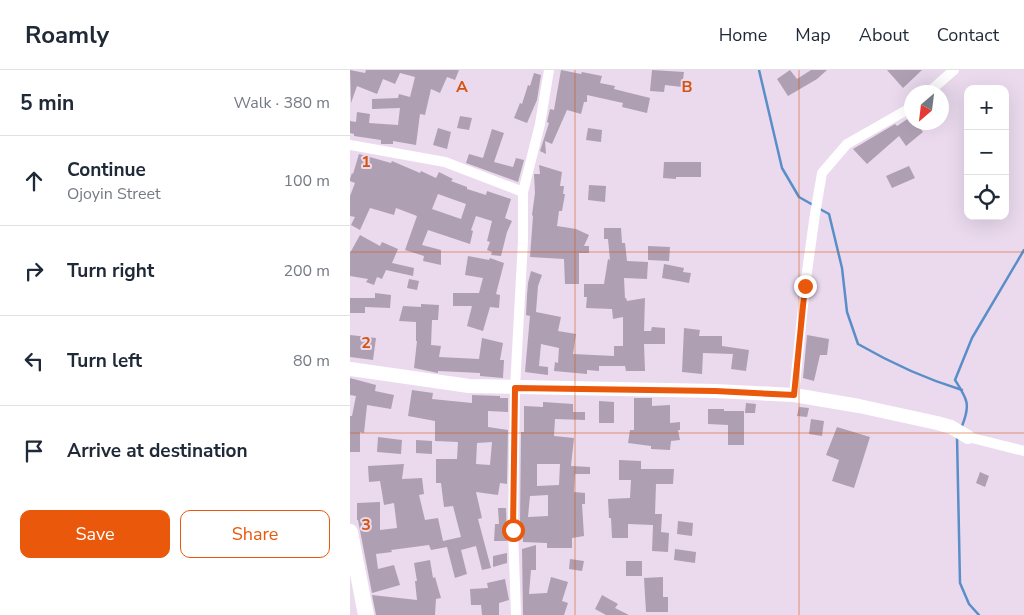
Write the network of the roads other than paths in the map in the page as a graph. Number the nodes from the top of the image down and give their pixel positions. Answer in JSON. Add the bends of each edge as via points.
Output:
{"nodes":[{"id":1,"x":549,"y":70,"type":"edge"},
{"id":2,"x":954,"y":70,"type":"edge"},
{"id":3,"x":938,"y":85,"type":"edge"},
{"id":4,"x":904,"y":112,"type":"edge"},
{"id":5,"x":350,"y":145,"type":"edge"},
{"id":6,"x":523,"y":192,"type":"junction"},
{"id":7,"x":350,"y":369,"type":"edge"},
{"id":8,"x":515,"y":388,"type":"junction"},
{"id":9,"x":794,"y":395,"type":"junction"},
{"id":10,"x":968,"y":437,"type":"joint"},
{"id":11,"x":1024,"y":451,"type":"edge"},
{"id":12,"x":350,"y":532,"type":"edge"},
{"id":13,"x":366,"y":615,"type":"edge"},
{"id":14,"x":516,"y":615,"type":"edge"}],
"edges":[{"from":1,"to":6,"type":"street"},
{"from":2,"to":3,"type":"street"},
{"from":4,"to":9,"type":"street","via":[[847,144],[822,173],[805,286]]},
{"from":5,"to":6,"type":"street","via":[[445,162]]},
{"from":6,"to":8,"type":"street"},
{"from":7,"to":8,"type":"street","via":[[469,386]]},
{"from":8,"to":9,"type":"street"},
{"from":8,"to":14,"type":"street","via":[[513,530]]},
{"from":9,"to":10,"type":"street","via":[[951,427]]},
{"from":10,"to":11,"type":"street"},
{"from":12,"to":13,"type":"main road"}]}
